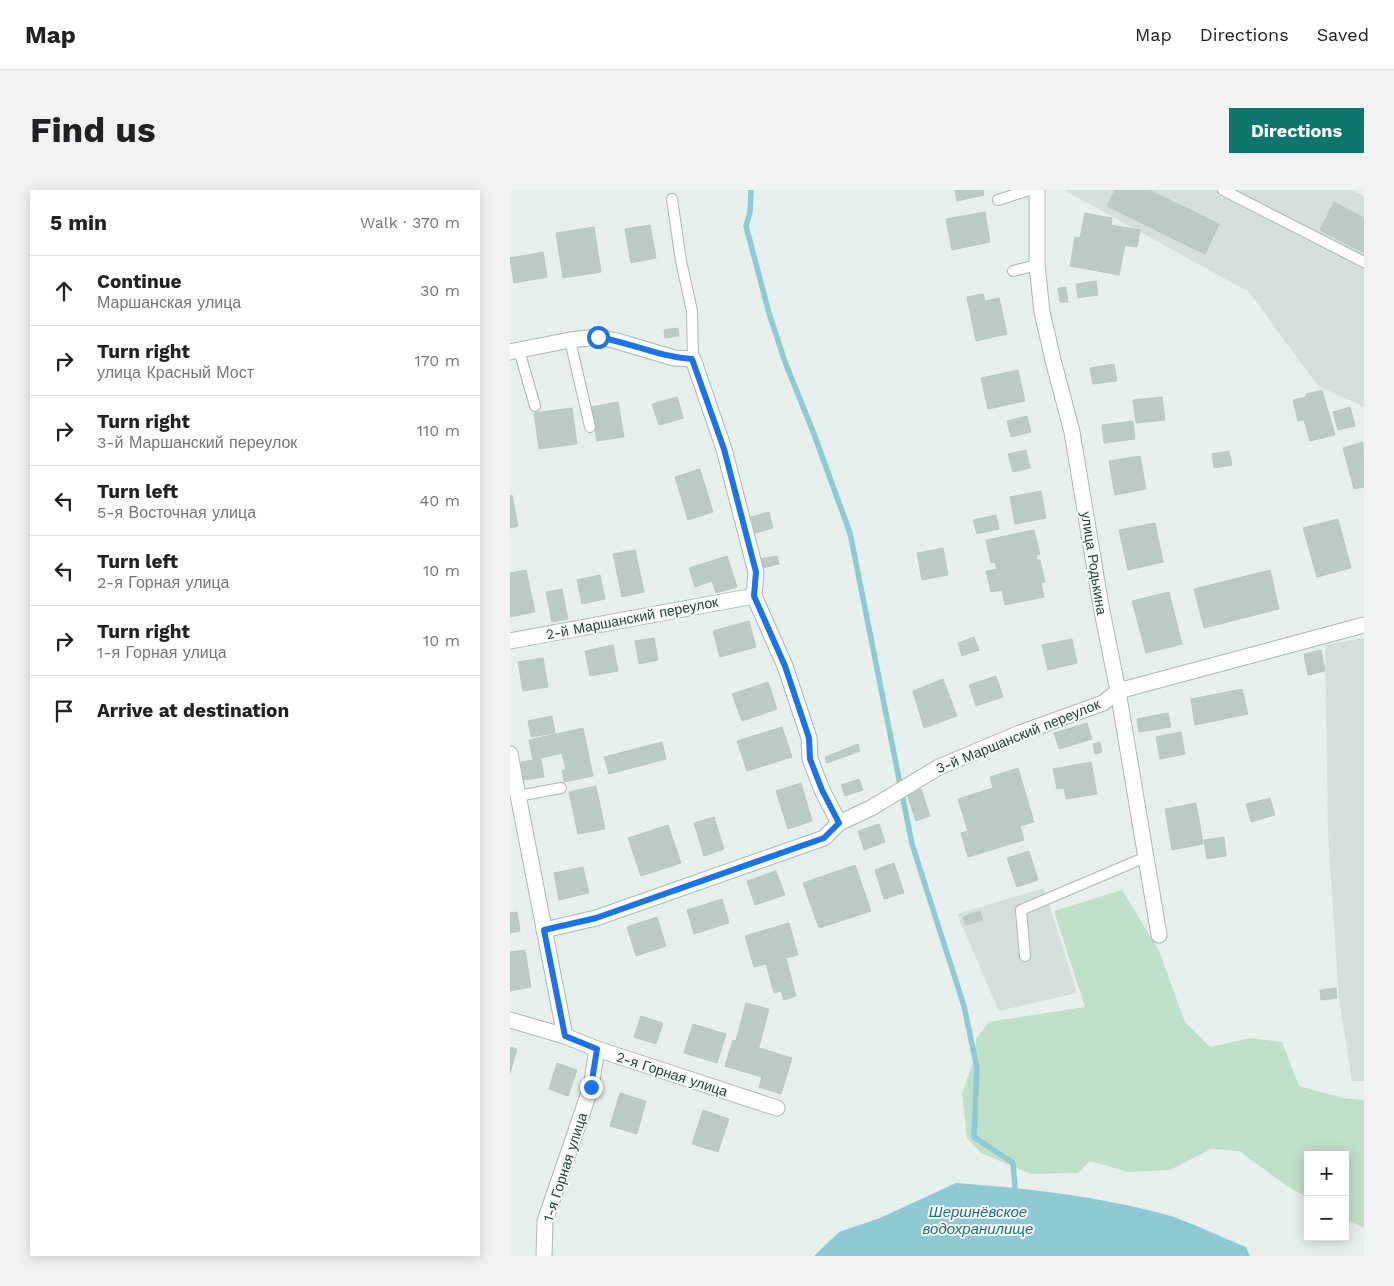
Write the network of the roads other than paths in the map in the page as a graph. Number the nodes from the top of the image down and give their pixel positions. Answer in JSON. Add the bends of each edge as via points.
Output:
{"nodes":[{"id":1,"x":1030,"y":190,"type":"edge"},
{"id":2,"x":1037,"y":190,"type":"edge"},
{"id":3,"x":1222,"y":190,"type":"edge"},
{"id":4,"x":1008,"y":193,"type":"edge"},
{"id":5,"x":672,"y":198,"type":"dead end"},
{"id":6,"x":998,"y":200,"type":"dead end"},
{"id":7,"x":1364,"y":262,"type":"edge"},
{"id":8,"x":1037,"y":265,"type":"junction"},
{"id":9,"x":1013,"y":271,"type":"dead end"},
{"id":10,"x":570,"y":340,"type":"junction"},
{"id":11,"x":515,"y":351,"type":"edge"},
{"id":12,"x":692,"y":359,"type":"junction"},
{"id":13,"x":535,"y":406,"type":"dead end"},
{"id":14,"x":590,"y":428,"type":"dead end"},
{"id":15,"x":754,"y":596,"type":"junction"},
{"id":16,"x":1364,"y":625,"type":"edge"},
{"id":17,"x":510,"y":641,"type":"edge"},
{"id":18,"x":1118,"y":690,"type":"junction"},
{"id":19,"x":510,"y":754,"type":"edge"},
{"id":20,"x":561,"y":788,"type":"dead end"},
{"id":21,"x":518,"y":796,"type":"junction"},
{"id":22,"x":839,"y":823,"type":"junction"},
{"id":23,"x":1146,"y":857,"type":"junction"},
{"id":24,"x":544,"y":930,"type":"junction"},
{"id":25,"x":1160,"y":935,"type":"dead end"},
{"id":26,"x":1025,"y":956,"type":"dead end"},
{"id":27,"x":510,"y":1020,"type":"edge"},
{"id":28,"x":565,"y":1036,"type":"junction"},
{"id":29,"x":597,"y":1049,"type":"junction"},
{"id":30,"x":777,"y":1108,"type":"dead end"},
{"id":31,"x":544,"y":1256,"type":"edge"}],
"edges":[{"from":1,"to":4,"type":"lane"},
{"from":2,"to":8,"type":"street","name":"улица Родькина"},
{"from":3,"to":7,"type":"lane"},
{"from":4,"to":6,"type":"lane"},
{"from":5,"to":12,"type":"lane","via":[[680,261],[692,311]]},
{"from":8,"to":9,"type":"lane"},
{"from":8,"to":18,"type":"street","name":"улица Родькина","via":[[1042,312],[1072,432]]},
{"from":10,"to":11,"type":"street"},
{"from":10,"to":12,"type":"street","via":[[598,337],[674,358]]},
{"from":10,"to":14,"type":"lane"},
{"from":11,"to":13,"type":"lane"},
{"from":12,"to":15,"type":"street","via":[[724,449],[756,572]]},
{"from":15,"to":17,"type":"street","name":"2-й Маршанский переулок"},
{"from":15,"to":22,"type":"street","via":[[785,666],[809,738],[810,759]]},
{"from":16,"to":18,"type":"street","name":"3-й Маршанский переулок"},
{"from":18,"to":22,"type":"street","name":"3-й Маршанский переулок","via":[[1103,703],[938,767],[871,808]]},
{"from":18,"to":23,"type":"street","name":"улица Родькина"},
{"from":19,"to":21,"type":"street"},
{"from":20,"to":21,"type":"lane"},
{"from":21,"to":24,"type":"street"},
{"from":22,"to":24,"type":"street","name":"3-й Маршанский переулок","via":[[824,838],[596,918]]},
{"from":23,"to":25,"type":"street","name":"улица Родькина"},
{"from":23,"to":26,"type":"lane","via":[[1020,910]]},
{"from":24,"to":28,"type":"street"},
{"from":27,"to":28,"type":"street","name":"2-я Горная улица"},
{"from":28,"to":29,"type":"street","name":"2-я Горная улица"},
{"from":29,"to":30,"type":"street","name":"2-я Горная улица"},
{"from":29,"to":31,"type":"street","name":"1-я Горная улица","via":[[591,1087],[545,1221]]}]}
